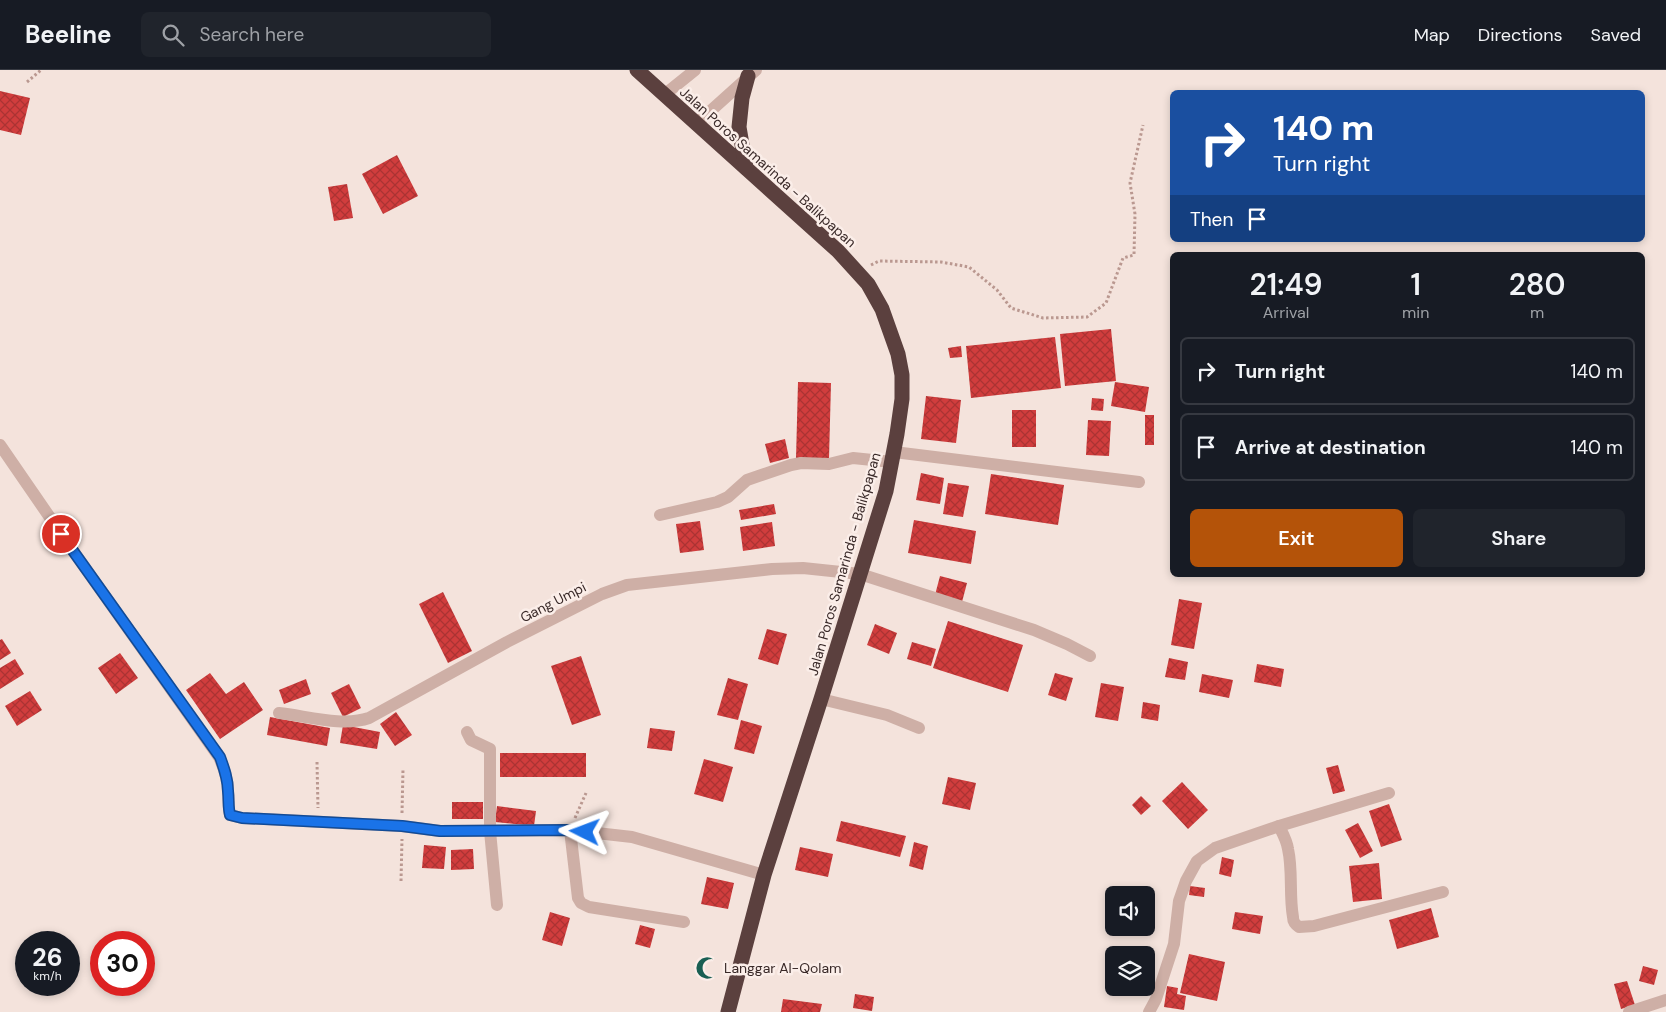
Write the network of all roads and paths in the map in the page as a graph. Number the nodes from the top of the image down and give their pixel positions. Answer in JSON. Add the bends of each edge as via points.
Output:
{"nodes":[{"id":1,"x":41,"y":70,"type":"edge"},
{"id":2,"x":637,"y":70,"type":"edge"},
{"id":3,"x":695,"y":70,"type":"edge"},
{"id":4,"x":752,"y":73,"type":"edge"},
{"id":5,"x":27,"y":82,"type":"dead end"},
{"id":6,"x":664,"y":95,"type":"junction"},
{"id":7,"x":696,"y":124,"type":"junction"},
{"id":8,"x":1143,"y":125,"type":"dead end"},
{"id":9,"x":746,"y":168,"type":"junction"},
{"id":10,"x":858,"y":272,"type":"junction"},
{"id":11,"x":0,"y":445,"type":"edge"},
{"id":12,"x":893,"y":457,"type":"junction"},
{"id":13,"x":1138,"y":482,"type":"dead end"},
{"id":14,"x":660,"y":515,"type":"dead end"},
{"id":15,"x":860,"y":574,"type":"junction"},
{"id":16,"x":1090,"y":656,"type":"dead end"},
{"id":17,"x":821,"y":699,"type":"junction"},
{"id":18,"x":279,"y":713,"type":"dead end"},
{"id":19,"x":919,"y":728,"type":"dead end"},
{"id":20,"x":467,"y":732,"type":"dead end"},
{"id":21,"x":317,"y":762,"type":"dead end"},
{"id":22,"x":586,"y":793,"type":"dead end"},
{"id":23,"x":1389,"y":793,"type":"dead end"},
{"id":24,"x":318,"y":822,"type":"junction"},
{"id":25,"x":1279,"y":826,"type":"junction"},
{"id":26,"x":570,"y":830,"type":"junction"},
{"id":27,"x":490,"y":831,"type":"junction"},
{"id":28,"x":764,"y":875,"type":"junction"},
{"id":29,"x":1443,"y":892,"type":"dead end"},
{"id":30,"x":497,"y":905,"type":"dead end"},
{"id":31,"x":684,"y":922,"type":"dead end"},
{"id":32,"x":1665,"y":997,"type":"edge"},
{"id":33,"x":728,"y":1012,"type":"edge"},
{"id":34,"x":1149,"y":1012,"type":"edge"},
{"id":35,"x":1629,"y":1012,"type":"edge"}],
"edges":[{"from":1,"to":5,"type":"path"},
{"from":2,"to":6,"type":"highway","name":"Jalan Poros Samarinda - Balikpapan"},
{"from":3,"to":6,"type":"street"},
{"from":4,"to":7,"type":"street"},
{"from":4,"to":9,"type":"highway","via":[[742,98],[739,126]]},
{"from":6,"to":7,"type":"highway","name":"Jalan Poros Samarinda - Balikpapan"},
{"from":7,"to":9,"type":"highway","name":"Jalan Poros Samarinda - Balikpapan"},
{"from":8,"to":10,"type":"path","via":[[1130,183],[1135,214],[1134,255],[1123,258],[1106,303],[1087,317],[1043,318],[1011,308],[997,290],[969,267],[941,262],[879,261]]},
{"from":9,"to":10,"type":"highway","name":"Jalan Poros Samarinda - Balikpapan"},
{"from":10,"to":12,"type":"highway","name":"Jalan Poros Samarinda - Balikpapan","via":[[882,309],[902,375],[902,399]]},
{"from":11,"to":24,"type":"street","via":[[220,757],[226,770],[230,815]]},
{"from":12,"to":13,"type":"street"},
{"from":12,"to":14,"type":"street","via":[[796,464],[748,480],[717,502]]},
{"from":12,"to":15,"type":"highway","name":"Jalan Poros Samarinda - Balikpapan"},
{"from":15,"to":16,"type":"street","name":"Gang Umpi","via":[[1034,630]]},
{"from":15,"to":17,"type":"highway","name":"Jalan Poros Samarinda - Balikpapan"},
{"from":15,"to":18,"type":"street","name":"Gang Umpi","via":[[803,568],[772,569],[627,586],[602,594],[507,642],[364,720],[345,722]]},
{"from":17,"to":19,"type":"street","via":[[894,717]]},
{"from":17,"to":28,"type":"highway","name":"Jalan Poros Samarinda - Balikpapan"},
{"from":20,"to":27,"type":"street","via":[[471,740],[490,749]]},
{"from":21,"to":24,"type":"path"},
{"from":22,"to":26,"type":"path"},
{"from":23,"to":25,"type":"street"},
{"from":24,"to":27,"type":"street","via":[[440,831]]},
{"from":25,"to":29,"type":"street","via":[[1289,851],[1292,917],[1299,927],[1314,926]]},
{"from":25,"to":34,"type":"street","via":[[1215,848],[1197,861],[1179,901],[1174,944]]},
{"from":26,"to":27,"type":"street"},
{"from":26,"to":28,"type":"street","via":[[632,837]]},
{"from":26,"to":31,"type":"street","via":[[581,903]]},
{"from":27,"to":30,"type":"street"},
{"from":28,"to":33,"type":"highway","name":"Jalan Poros Samarinda - Balikpapan"},
{"from":32,"to":35,"type":"street"}]}
